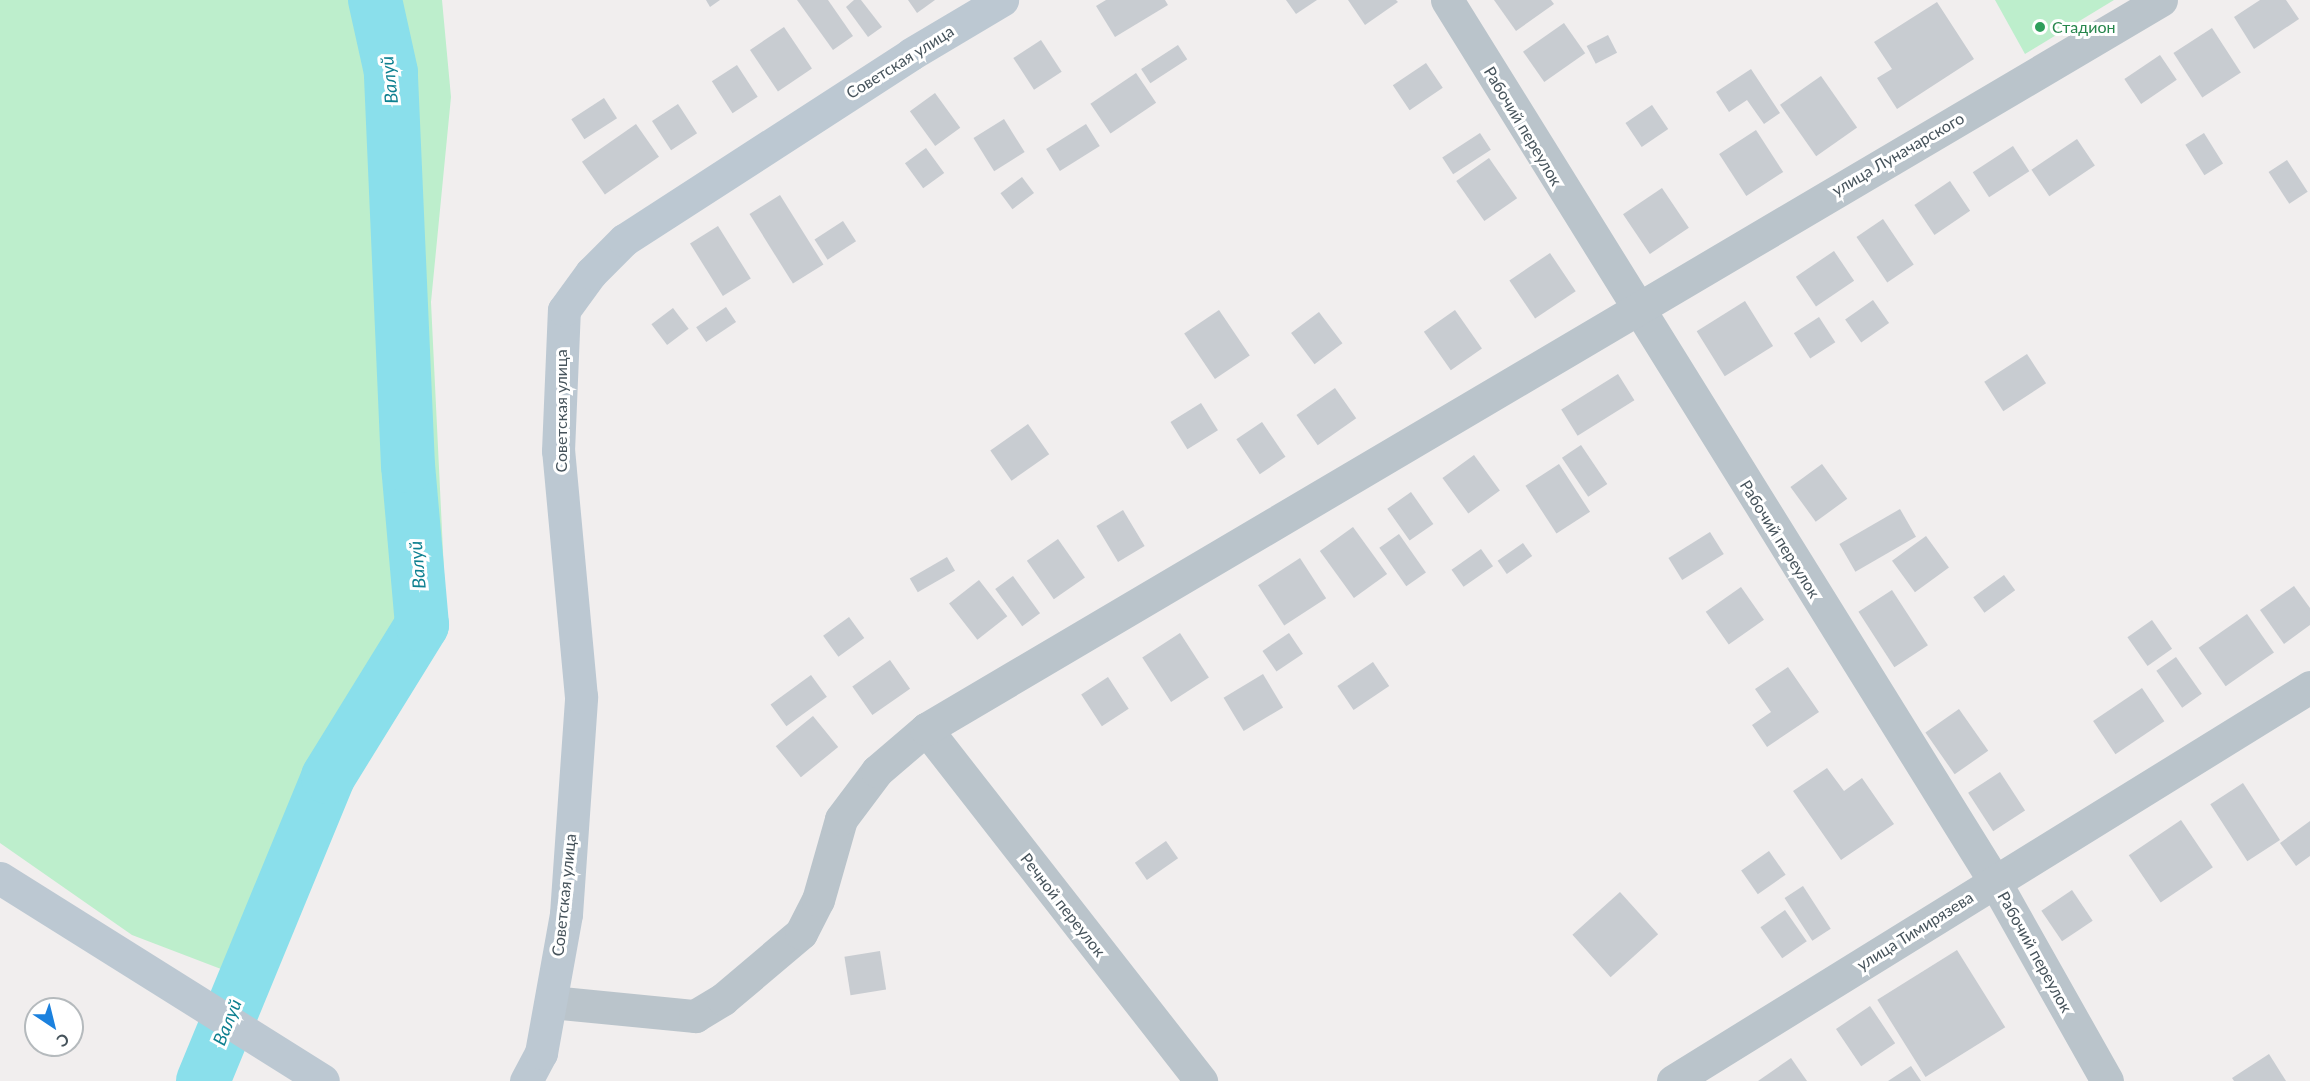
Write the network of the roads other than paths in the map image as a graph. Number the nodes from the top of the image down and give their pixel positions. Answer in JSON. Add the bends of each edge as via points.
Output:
{"nodes":[{"id":1,"x":1002,"y":0,"type":"edge"},
{"id":2,"x":1446,"y":0,"type":"edge"},
{"id":3,"x":2161,"y":0,"type":"edge"},
{"id":4,"x":1635,"y":308,"type":"junction"},
{"id":5,"x":2310,"y":687,"type":"edge"},
{"id":6,"x":926,"y":729,"type":"junction"},
{"id":7,"x":0,"y":878,"type":"edge"},
{"id":8,"x":1995,"y":882,"type":"junction"},
{"id":9,"x":550,"y":1002,"type":"junction"},
{"id":10,"x":323,"y":1081,"type":"edge"},
{"id":11,"x":526,"y":1081,"type":"edge"},
{"id":12,"x":1201,"y":1081,"type":"edge"},
{"id":13,"x":1673,"y":1081,"type":"edge"},
{"id":14,"x":2107,"y":1081,"type":"edge"}],
"edges":[{"from":1,"to":9,"type":"main road","name":"Советская улица","via":[[911,54],[624,240],[591,273],[564,310],[558,452],[581,698],[566,914]]},
{"from":2,"to":4,"type":"street","name":"Рабочий переулок"},
{"from":3,"to":4,"type":"street","name":"улица Луначарского"},
{"from":4,"to":6,"type":"street","name":"улица Луначарского"},
{"from":4,"to":8,"type":"street","name":"Рабочий переулок"},
{"from":5,"to":8,"type":"street","name":"улица Тимирязева"},
{"from":6,"to":9,"type":"street","name":"улица Луначарского","via":[[877,771],[841,819],[818,900],[801,933],[723,999],[694,1016]]},
{"from":6,"to":12,"type":"street","name":"Речной переулок"},
{"from":7,"to":10,"type":"main road"},
{"from":8,"to":13,"type":"street","name":"улица Тимирязева"},
{"from":8,"to":14,"type":"street","name":"Рабочий переулок"},
{"from":9,"to":11,"type":"main road","name":"Советская улица","via":[[541,1053]]}]}
